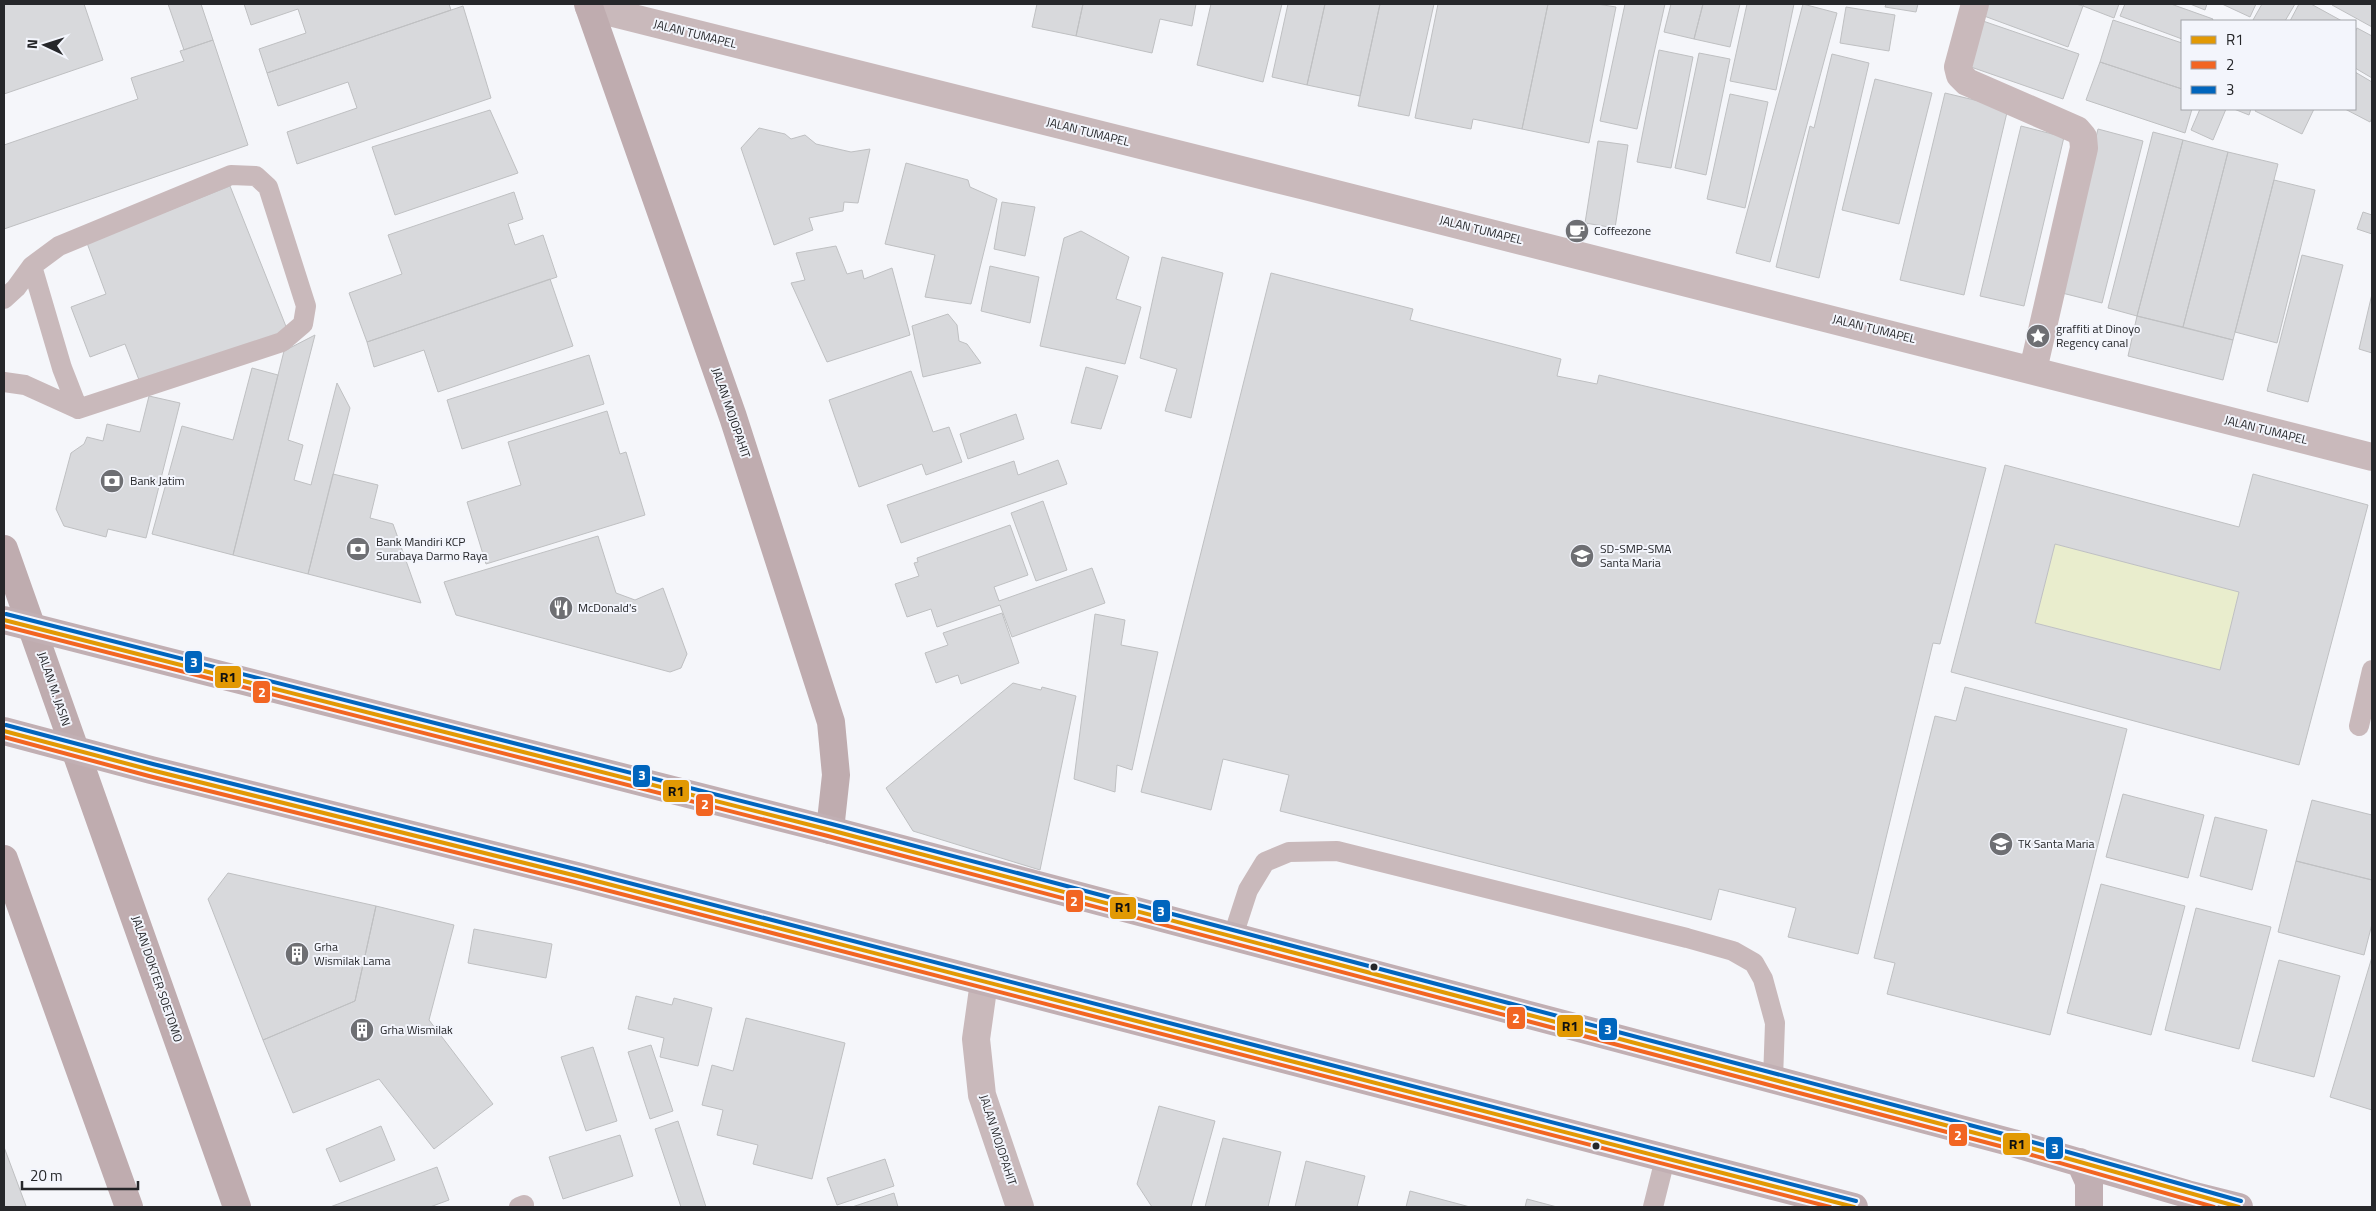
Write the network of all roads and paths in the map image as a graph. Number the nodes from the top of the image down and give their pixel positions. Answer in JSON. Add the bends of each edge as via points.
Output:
{"nodes":[{"id":1,"x":1975,"y":4,"type":"edge"},
{"id":2,"x":589,"y":6,"type":"edge"},
{"id":3,"x":32,"y":266,"type":"junction"},
{"id":4,"x":4,"y":299,"type":"edge"},
{"id":5,"x":2033,"y":370,"type":"junction"},
{"id":6,"x":4,"y":382,"type":"edge"},
{"id":7,"x":78,"y":409,"type":"junction"},
{"id":8,"x":2372,"y":457,"type":"edge"},
{"id":9,"x":4,"y":548,"type":"edge"},
{"id":10,"x":4,"y":620,"type":"edge"},
{"id":11,"x":32,"y":627,"type":"junction"},
{"id":12,"x":2372,"y":670,"type":"edge"},
{"id":13,"x":2359,"y":726,"type":"dead end"},
{"id":14,"x":4,"y":731,"type":"edge"},
{"id":15,"x":76,"y":751,"type":"junction"},
{"id":16,"x":830,"y":830,"type":"junction"},
{"id":17,"x":4,"y":859,"type":"edge"},
{"id":18,"x":1233,"y":936,"type":"junction"},
{"id":19,"x":984,"y":982,"type":"junction"},
{"id":20,"x":1773,"y":1079,"type":"junction"},
{"id":21,"x":1665,"y":1159,"type":"junction"},
{"id":22,"x":2080,"y":1162,"type":"junction"},
{"id":23,"x":2187,"y":1194,"type":"junction"},
{"id":24,"x":129,"y":1207,"type":"edge"},
{"id":25,"x":237,"y":1207,"type":"edge"},
{"id":26,"x":1020,"y":1207,"type":"edge"},
{"id":27,"x":1653,"y":1207,"type":"edge"},
{"id":28,"x":1854,"y":1207,"type":"edge"},
{"id":29,"x":2089,"y":1207,"type":"edge"},
{"id":30,"x":2151,"y":1207,"type":"edge"},
{"id":31,"x":2239,"y":1207,"type":"edge"}],
"edges":[{"from":1,"to":5,"type":"street","via":[[1958,67],[1960,76],[1967,82],[2077,130],[2083,137],[2084,148]]},
{"from":2,"to":5,"type":"street","name":"JALAN TUMAPEL"},
{"from":2,"to":16,"type":"main road","name":"JALAN MOJOPAHIT","via":[[733,417],[831,722],[836,775]]},
{"from":3,"to":4,"type":"lane"},
{"from":3,"to":7,"type":"lane","via":[[62,368]]},
{"from":3,"to":7,"type":"lane","via":[[59,246],[231,175],[256,176],[268,187],[306,306],[303,324],[282,342]]},
{"from":5,"to":8,"type":"street","name":"JALAN TUMAPEL"},
{"from":6,"to":7,"type":"lane","via":[[25,385]]},
{"from":9,"to":11,"type":"main road","name":"JALAN M. JASIN"},
{"from":10,"to":11,"type":"main road"},
{"from":11,"to":15,"type":"main road","name":"JALAN M. JASIN"},
{"from":11,"to":16,"type":"main road"},
{"from":12,"to":13,"type":"lane"},
{"from":14,"to":15,"type":"main road"},
{"from":15,"to":19,"type":"main road","via":[[587,878]]},
{"from":15,"to":25,"type":"main road","name":"JALAN DOKTER SOETOMO"},
{"from":16,"to":18,"type":"main road"},
{"from":17,"to":24,"type":"main road"},
{"from":18,"to":20,"type":"main road"},
{"from":18,"to":20,"type":"lane","via":[[1248,890],[1265,862],[1289,852],[1337,851],[1687,938],[1733,951],[1754,963],[1763,979],[1775,1023]]},
{"from":19,"to":21,"type":"main road"},
{"from":19,"to":26,"type":"street","name":"JALAN MOJOPAHIT","via":[[976,1039],[982,1095]]},
{"from":20,"to":22,"type":"main road"},
{"from":21,"to":27,"type":"lane"},
{"from":21,"to":28,"type":"main road"},
{"from":22,"to":23,"type":"main road"},
{"from":22,"to":29,"type":"main road","via":[[2089,1182]]},
{"from":23,"to":30,"type":"main road"},
{"from":23,"to":31,"type":"main road"}]}
